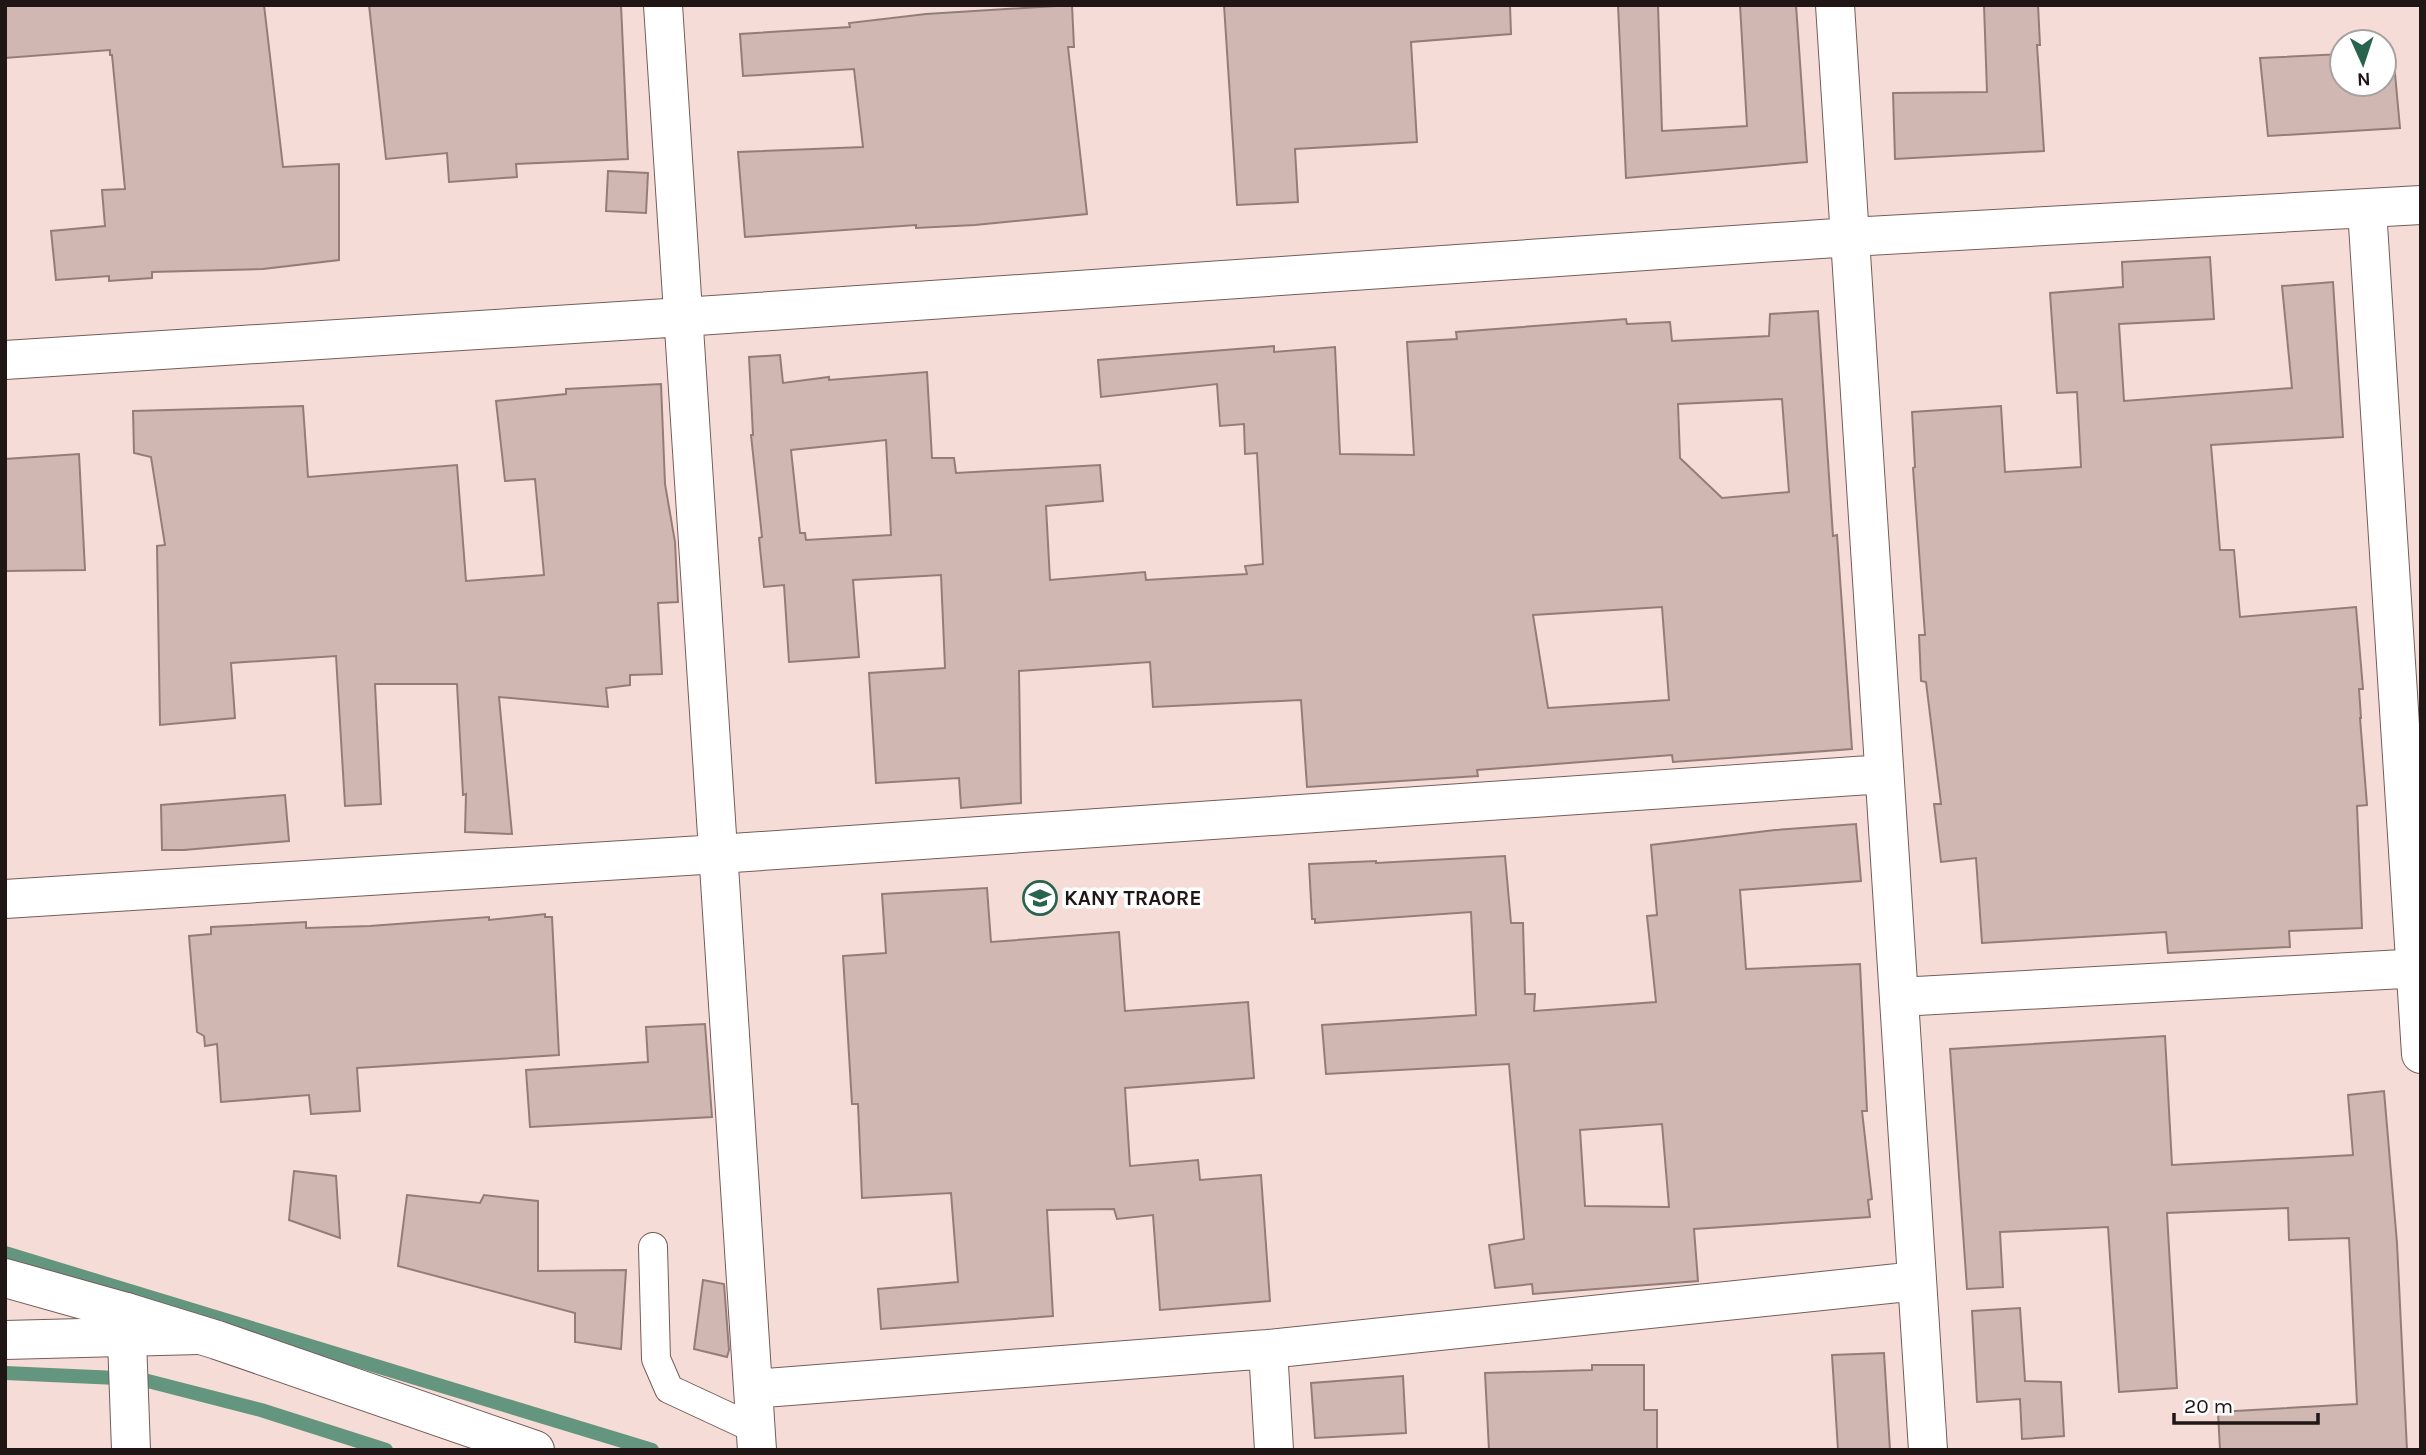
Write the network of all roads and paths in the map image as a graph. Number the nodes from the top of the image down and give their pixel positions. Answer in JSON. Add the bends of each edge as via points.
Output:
{"nodes":[{"id":1,"x":663,"y":5,"type":"edge"},
{"id":2,"x":1835,"y":5,"type":"edge"},
{"id":3,"x":2421,"y":205,"type":"edge"},
{"id":4,"x":2367,"y":209,"type":"junction"},
{"id":5,"x":1850,"y":237,"type":"junction"},
{"id":6,"x":683,"y":317,"type":"junction"},
{"id":7,"x":5,"y":360,"type":"edge"},
{"id":8,"x":1884,"y":774,"type":"junction"},
{"id":9,"x":718,"y":854,"type":"junction"},
{"id":10,"x":5,"y":900,"type":"edge"},
{"id":11,"x":2418,"y":968,"type":"edge"},
{"id":12,"x":1899,"y":997,"type":"junction"},
{"id":13,"x":2421,"y":1054,"type":"edge"},
{"id":14,"x":653,"y":1247,"type":"dead end"},
{"id":15,"x":5,"y":1278,"type":"edge"},
{"id":16,"x":1917,"y":1281,"type":"junction"},
{"id":17,"x":45,"y":1291,"type":"junction"},
{"id":18,"x":5,"y":1293,"type":"edge"},
{"id":19,"x":126,"y":1324,"type":"junction"},
{"id":20,"x":5,"y":1340,"type":"edge"},
{"id":21,"x":1268,"y":1349,"type":"junction"},
{"id":22,"x":753,"y":1389,"type":"junction"},
{"id":23,"x":756,"y":1439,"type":"edge"},
{"id":24,"x":131,"y":1450,"type":"edge"},
{"id":25,"x":535,"y":1450,"type":"edge"},
{"id":26,"x":1274,"y":1450,"type":"edge"},
{"id":27,"x":1928,"y":1450,"type":"edge"}],
"edges":[{"from":1,"to":6,"type":"main road"},
{"from":2,"to":5,"type":"main road"},
{"from":3,"to":4,"type":"main road"},
{"from":4,"to":5,"type":"main road"},
{"from":4,"to":11,"type":"main road"},
{"from":5,"to":6,"type":"main road"},
{"from":5,"to":8,"type":"main road"},
{"from":6,"to":7,"type":"main road"},
{"from":6,"to":9,"type":"main road"},
{"from":8,"to":9,"type":"main road"},
{"from":8,"to":12,"type":"main road"},
{"from":9,"to":10,"type":"main road"},
{"from":9,"to":22,"type":"main road"},
{"from":11,"to":12,"type":"main road"},
{"from":11,"to":13,"type":"main road"},
{"from":12,"to":16,"type":"main road"},
{"from":14,"to":23,"type":"lane","via":[[656,1359],[669,1389]]},
{"from":15,"to":17,"type":"main road"},
{"from":16,"to":21,"type":"main road"},
{"from":16,"to":27,"type":"main road"},
{"from":17,"to":18,"type":"main road"},
{"from":17,"to":19,"type":"main road"},
{"from":19,"to":20,"type":"main road"},
{"from":19,"to":24,"type":"main road"},
{"from":19,"to":25,"type":"main road","via":[[199,1335]]},
{"from":21,"to":22,"type":"main road"},
{"from":21,"to":26,"type":"main road"},
{"from":22,"to":23,"type":"main road"}]}
